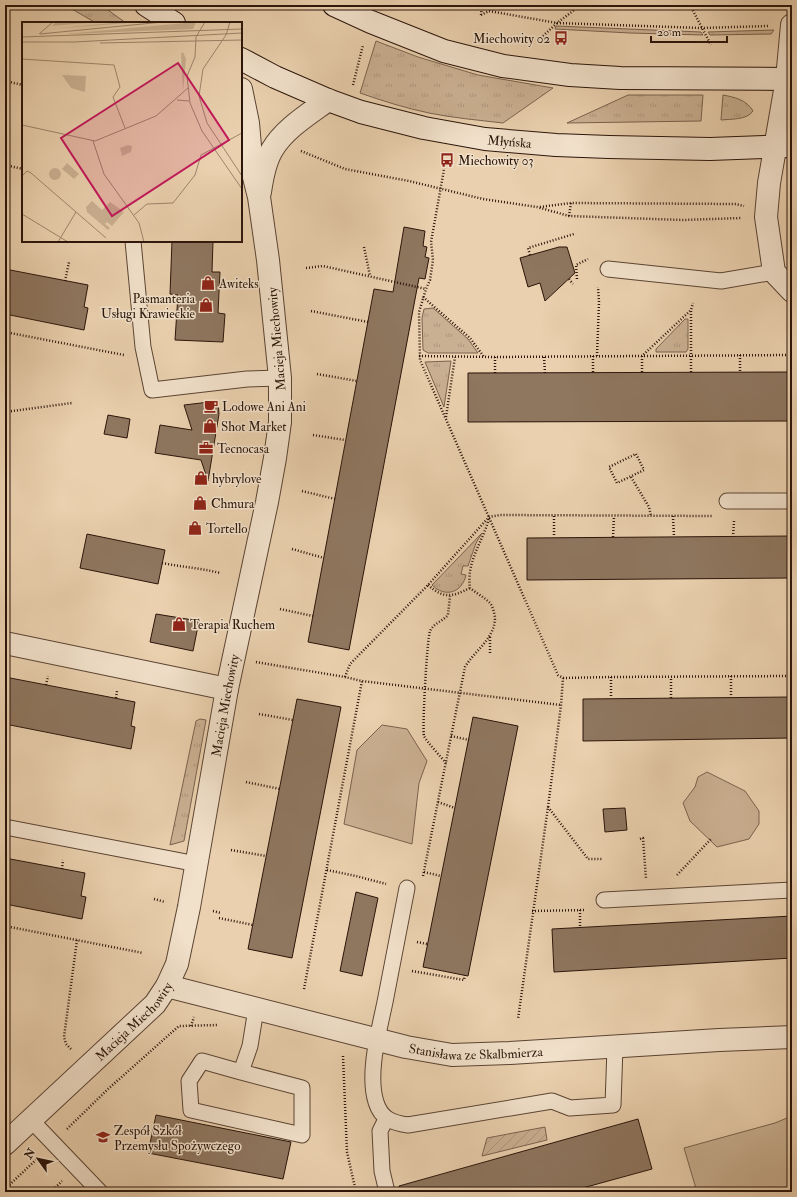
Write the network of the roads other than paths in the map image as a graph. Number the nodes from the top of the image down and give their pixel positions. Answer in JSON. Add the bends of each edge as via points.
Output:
{"nodes":[{"id":1,"x":146,"y":5,"type":"edge"},
{"id":2,"x":334,"y":5,"type":"edge"},
{"id":3,"x":172,"y":22,"type":"edge"},
{"id":4,"x":792,"y":25,"type":"edge"},
{"id":5,"x":242,"y":60,"type":"edge"},
{"id":6,"x":789,"y":79,"type":"edge"},
{"id":7,"x":242,"y":94,"type":"edge"},
{"id":8,"x":328,"y":100,"type":"junction"},
{"id":9,"x":784,"y":146,"type":"edge"},
{"id":10,"x":259,"y":197,"type":"junction"},
{"id":11,"x":133,"y":242,"type":"edge"},
{"id":12,"x":774,"y":272,"type":"junction"},
{"id":13,"x":603,"y":275,"type":"road end"},
{"id":14,"x":792,"y":291,"type":"edge"},
{"id":15,"x":280,"y":378,"type":"junction"},
{"id":16,"x":726,"y":501,"type":"dead end"},
{"id":17,"x":792,"y":501,"type":"edge"},
{"id":18,"x":5,"y":643,"type":"edge"},
{"id":19,"x":227,"y":689,"type":"junction"},
{"id":20,"x":5,"y":827,"type":"edge"},
{"id":21,"x":197,"y":864,"type":"junction"},
{"id":22,"x":407,"y":888,"type":"road end"},
{"id":23,"x":792,"y":890,"type":"edge"},
{"id":24,"x":604,"y":900,"type":"dead end"},
{"id":25,"x":167,"y":986,"type":"junction"},
{"id":26,"x":256,"y":1009,"type":"junction"},
{"id":27,"x":792,"y":1037,"type":"edge"},
{"id":28,"x":378,"y":1040,"type":"junction"},
{"id":29,"x":615,"y":1047,"type":"junction"},
{"id":30,"x":241,"y":1072,"type":"junction"},
{"id":31,"x":386,"y":1119,"type":"junction"},
{"id":32,"x":31,"y":1120,"type":"junction"},
{"id":33,"x":5,"y":1144,"type":"edge"},
{"id":34,"x":100,"y":1192,"type":"edge"},
{"id":35,"x":387,"y":1192,"type":"edge"}],
"edges":[{"from":1,"to":3,"type":"street"},
{"from":2,"to":6,"type":"street","via":[[444,50],[503,66],[570,75],[620,78]]},
{"from":4,"to":6,"type":"street"},
{"from":5,"to":8,"type":"street","name":"Młyńska"},
{"from":6,"to":9,"type":"street"},
{"from":7,"to":10,"type":"street","name":"Macieja Miechowity","via":[[248,123],[252,169]]},
{"from":8,"to":9,"type":"street","name":"Młyńska","via":[[361,112],[417,126],[485,138],[609,147],[710,149]]},
{"from":8,"to":10,"type":"street","name":"Macieja Miechowity","via":[[279,140],[266,166]]},
{"from":9,"to":12,"type":"street","via":[[769,183],[766,217]]},
{"from":10,"to":15,"type":"street","name":"Macieja Miechowity"},
{"from":11,"to":15,"type":"lane","via":[[144,360],[152,390],[247,379]]},
{"from":12,"to":13,"type":"lane","via":[[721,281]]},
{"from":12,"to":14,"type":"street"},
{"from":15,"to":19,"type":"street","name":"Macieja Miechowity","via":[[281,408],[275,458]]},
{"from":16,"to":17,"type":"lane"},
{"from":18,"to":19,"type":"street"},
{"from":19,"to":21,"type":"street","name":"Macieja Miechowity"},
{"from":20,"to":21,"type":"lane"},
{"from":21,"to":25,"type":"street","name":"Macieja Miechowity","via":[[177,964]]},
{"from":22,"to":28,"type":"lane"},
{"from":23,"to":24,"type":"lane"},
{"from":25,"to":26,"type":"street","name":"Stanisława ze Skalbmierza"},
{"from":25,"to":32,"type":"street","name":"Macieja Miechowity","via":[[155,1004]]},
{"from":26,"to":28,"type":"street","name":"Stanisława ze Skalbmierza"},
{"from":26,"to":30,"type":"lane","via":[[250,1046]]},
{"from":27,"to":29,"type":"street","name":"Stanisława ze Skalbmierza"},
{"from":28,"to":29,"type":"street","name":"Stanisława ze Skalbmierza","via":[[452,1055]]},
{"from":28,"to":31,"type":"lane","via":[[373,1069],[374,1094],[378,1107]]},
{"from":29,"to":31,"type":"lane","via":[[613,1105],[570,1108],[552,1101],[408,1125]]},
{"from":30,"to":30,"type":"lane","via":[[302,1088],[302,1135],[192,1110],[189,1081],[202,1061]]},
{"from":31,"to":35,"type":"lane","via":[[380,1131],[382,1171]]},
{"from":32,"to":33,"type":"street","name":"Macieja Miechowity"},
{"from":32,"to":34,"type":"lane"}]}
